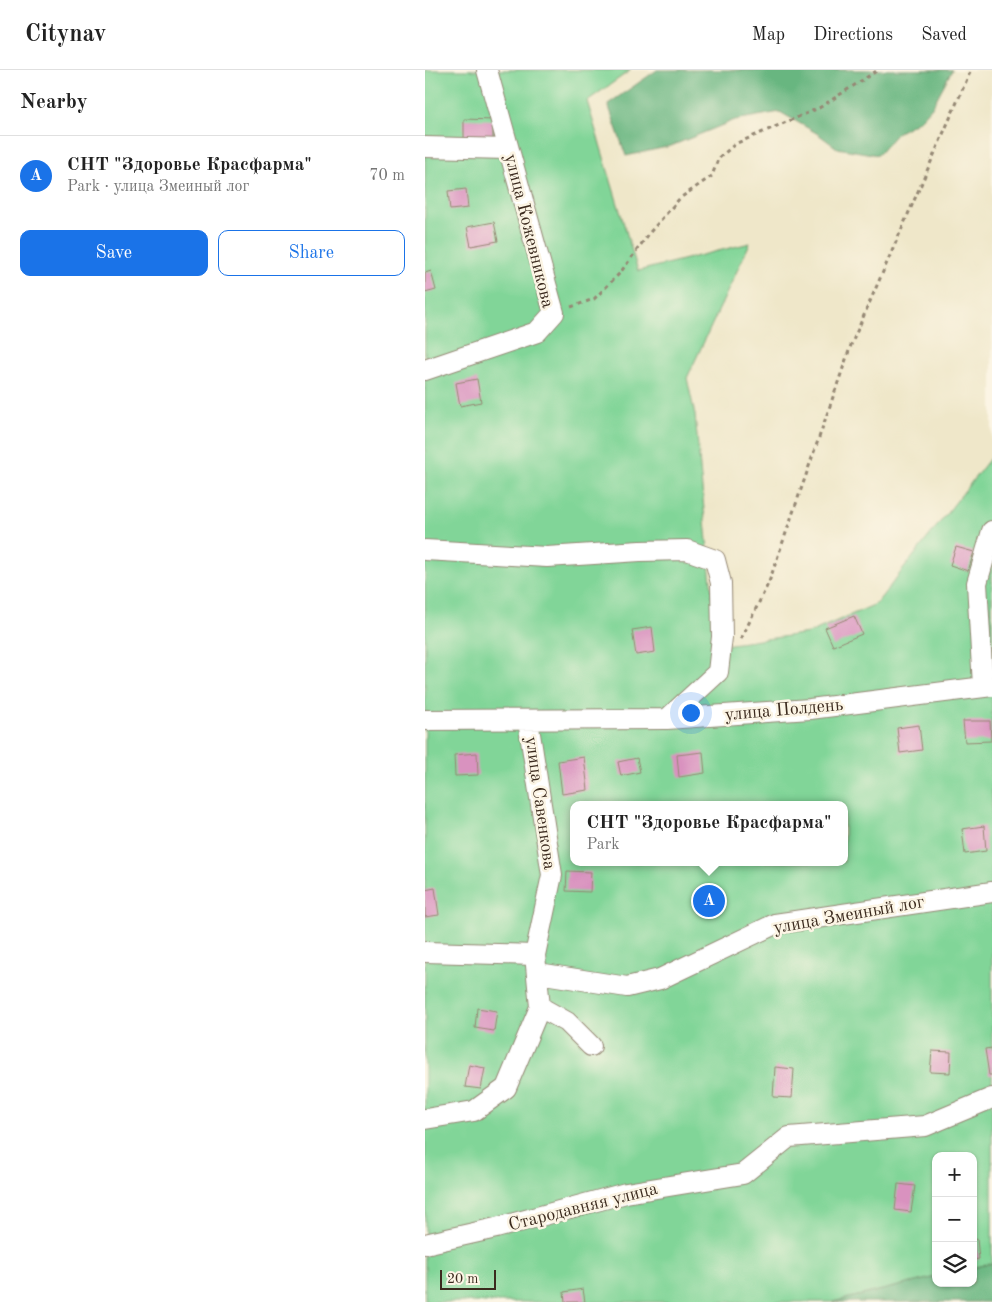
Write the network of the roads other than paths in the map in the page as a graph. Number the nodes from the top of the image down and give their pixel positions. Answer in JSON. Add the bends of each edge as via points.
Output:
{"nodes":[{"id":1,"x":487,"y":70,"type":"edge"},
{"id":2,"x":425,"y":148,"type":"edge"},
{"id":3,"x":508,"y":149,"type":"junction"},
{"id":4,"x":425,"y":370,"type":"edge"},
{"id":5,"x":992,"y":531,"type":"edge"},
{"id":6,"x":425,"y":550,"type":"edge"},
{"id":7,"x":988,"y":686,"type":"edge"},
{"id":8,"x":425,"y":720,"type":"edge"},
{"id":9,"x":667,"y":720,"type":"junction"},
{"id":10,"x":528,"y":721,"type":"junction"},
{"id":11,"x":992,"y":892,"type":"edge"},
{"id":12,"x":425,"y":952,"type":"edge"},
{"id":13,"x":537,"y":964,"type":"junction"},
{"id":14,"x":540,"y":1007,"type":"junction"},
{"id":15,"x":591,"y":1046,"type":"dead end"},
{"id":16,"x":992,"y":1098,"type":"edge"},
{"id":17,"x":427,"y":1121,"type":"edge"},
{"id":18,"x":425,"y":1244,"type":"edge"}],
"edges":[{"from":1,"to":3,"type":"street","name":"улица Кожевникова"},
{"from":2,"to":3,"type":"street"},
{"from":3,"to":4,"type":"street","name":"улица Кожевникова","via":[[553,313],[537,332]]},
{"from":5,"to":7,"type":"street","via":[[977,583]]},
{"from":6,"to":9,"type":"street","via":[[547,557],[687,550],[715,560],[721,583],[723,637],[718,672]]},
{"from":7,"to":9,"type":"street","name":"улица Полдень","via":[[810,709]]},
{"from":8,"to":10,"type":"street","name":"улица Полдень"},
{"from":9,"to":10,"type":"street","name":"улица Полдень"},
{"from":10,"to":13,"type":"street","name":"улица Савенкова","via":[[552,875]]},
{"from":11,"to":13,"type":"street","name":"улица Змеиный лог","via":[[775,924],[660,979],[627,986]]},
{"from":12,"to":13,"type":"street","name":"улица Змеиный лог"},
{"from":13,"to":14,"type":"street","name":"улица Савенкова"},
{"from":14,"to":15,"type":"street","via":[[567,1022]]},
{"from":14,"to":17,"type":"street","name":"улица Савенкова","via":[[506,1088],[474,1111]]},
{"from":16,"to":18,"type":"street","name":"Стародавняя улица","via":[[925,1126],[789,1137],[743,1174],[626,1193]]}]}
